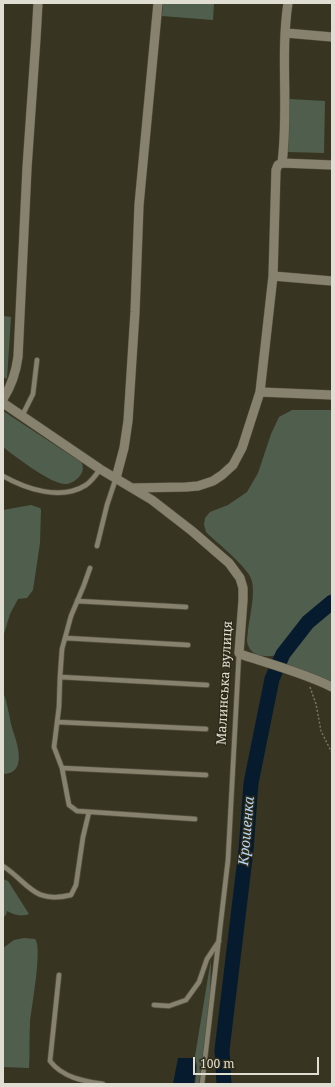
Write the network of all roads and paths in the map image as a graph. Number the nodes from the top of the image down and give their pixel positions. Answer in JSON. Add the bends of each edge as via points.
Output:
{"nodes":[{"id":1,"x":38,"y":3,"type":"edge"},
{"id":2,"x":158,"y":3,"type":"edge"},
{"id":3,"x":288,"y":3,"type":"edge"},
{"id":4,"x":286,"y":33,"type":"junction"},
{"id":5,"x":332,"y":37,"type":"edge"},
{"id":6,"x":282,"y":163,"type":"junction"},
{"id":7,"x":332,"y":165,"type":"edge"},
{"id":8,"x":273,"y":276,"type":"junction"},
{"id":9,"x":332,"y":281,"type":"edge"},
{"id":10,"x":37,"y":360,"type":"dead end"},
{"id":11,"x":260,"y":392,"type":"junction"},
{"id":12,"x":332,"y":395,"type":"edge"},
{"id":13,"x":3,"y":399,"type":"edge"},
{"id":14,"x":3,"y":403,"type":"edge"},
{"id":15,"x":22,"y":416,"type":"junction"},
{"id":16,"x":100,"y":469,"type":"junction"},
{"id":17,"x":3,"y":476,"type":"edge"},
{"id":18,"x":116,"y":478,"type":"junction"},
{"id":19,"x":132,"y":488,"type":"junction"},
{"id":20,"x":97,"y":546,"type":"dead end"},
{"id":21,"x":90,"y":568,"type":"dead end"},
{"id":22,"x":77,"y":601,"type":"junction"},
{"id":23,"x":186,"y":606,"type":"dead end"},
{"id":24,"x":65,"y":638,"type":"junction"},
{"id":25,"x":188,"y":645,"type":"dead end"},
{"id":26,"x":241,"y":654,"type":"junction"},
{"id":27,"x":301,"y":674,"type":"junction"},
{"id":28,"x":60,"y":677,"type":"junction"},
{"id":29,"x":207,"y":685,"type":"dead end"},
{"id":30,"x":332,"y":687,"type":"edge"},
{"id":31,"x":57,"y":722,"type":"junction"},
{"id":32,"x":206,"y":729,"type":"dead end"},
{"id":33,"x":332,"y":754,"type":"edge"},
{"id":34,"x":62,"y":768,"type":"junction"},
{"id":35,"x":206,"y":775,"type":"dead end"},
{"id":36,"x":89,"y":812,"type":"junction"},
{"id":37,"x":195,"y":819,"type":"dead end"},
{"id":38,"x":3,"y":866,"type":"edge"},
{"id":39,"x":220,"y":940,"type":"junction"},
{"id":40,"x":59,"y":975,"type":"dead end"},
{"id":41,"x":154,"y":1005,"type":"dead end"},
{"id":42,"x":103,"y":1084,"type":"edge"},
{"id":43,"x":202,"y":1084,"type":"edge"}],
"edges":[{"from":1,"to":13,"type":"street","via":[[18,357],[12,384]]},
{"from":2,"to":18,"type":"street","via":[[139,205],[128,421]]},
{"from":3,"to":4,"type":"street"},
{"from":4,"to":5,"type":"street"},
{"from":4,"to":6,"type":"street"},
{"from":6,"to":7,"type":"street"},
{"from":6,"to":8,"type":"street","via":[[276,170]]},
{"from":8,"to":9,"type":"street"},
{"from":8,"to":11,"type":"street"},
{"from":10,"to":15,"type":"lane","via":[[33,394]]},
{"from":11,"to":12,"type":"street"},
{"from":11,"to":19,"type":"street","via":[[242,448],[233,465],[222,475],[198,486]]},
{"from":14,"to":15,"type":"street","name":"Малинська вулиця"},
{"from":15,"to":16,"type":"street","name":"Малинська вулиця"},
{"from":16,"to":17,"type":"lane","via":[[87,485],[66,492],[26,487]]},
{"from":16,"to":18,"type":"street","name":"Малинська вулиця"},
{"from":18,"to":19,"type":"street","name":"Малинська вулиця"},
{"from":18,"to":20,"type":"lane"},
{"from":19,"to":26,"type":"street","name":"Малинська вулиця","via":[[192,531],[236,572],[243,600]]},
{"from":21,"to":22,"type":"lane"},
{"from":22,"to":23,"type":"lane"},
{"from":22,"to":24,"type":"lane"},
{"from":24,"to":25,"type":"lane"},
{"from":24,"to":28,"type":"lane"},
{"from":26,"to":27,"type":"street"},
{"from":26,"to":39,"type":"lane","name":"Малинська вулиця","via":[[228,860]]},
{"from":27,"to":30,"type":"street"},
{"from":27,"to":33,"type":"path","via":[[313,693],[321,731]]},
{"from":28,"to":29,"type":"lane"},
{"from":28,"to":31,"type":"lane"},
{"from":31,"to":32,"type":"lane"},
{"from":31,"to":34,"type":"lane","via":[[54,747]]},
{"from":34,"to":35,"type":"lane"},
{"from":34,"to":36,"type":"lane","via":[[69,806],[77,811]]},
{"from":36,"to":37,"type":"lane"},
{"from":36,"to":38,"type":"lane","via":[[76,885],[71,895],[60,898],[45,897],[32,890]]},
{"from":39,"to":41,"type":"lane","via":[[207,959],[199,982],[186,1000],[169,1006]]},
{"from":39,"to":43,"type":"lane","name":"Малинська вулиця"},
{"from":40,"to":42,"type":"lane","via":[[50,1061],[72,1078]]}]}
